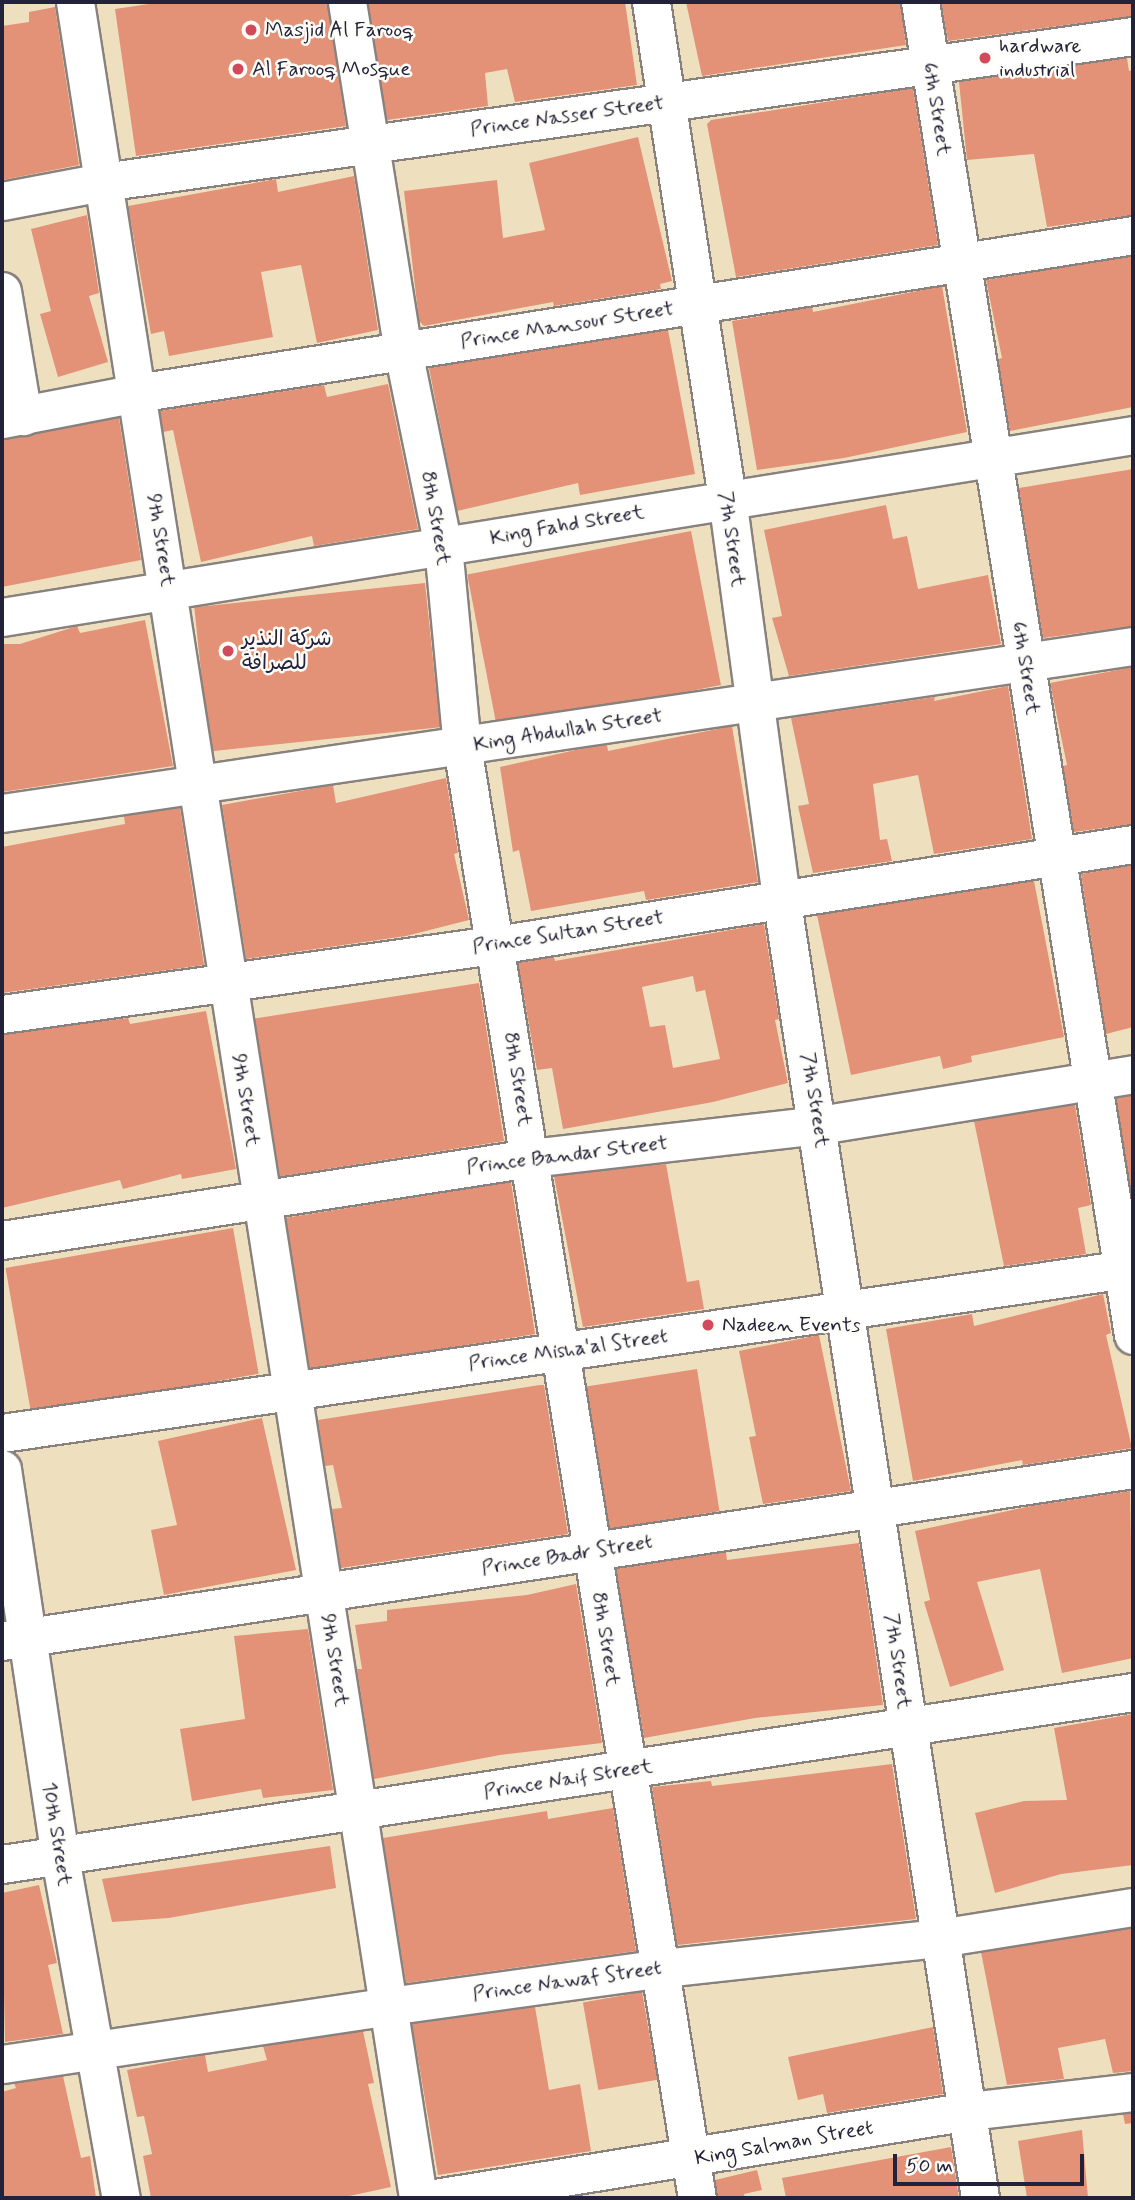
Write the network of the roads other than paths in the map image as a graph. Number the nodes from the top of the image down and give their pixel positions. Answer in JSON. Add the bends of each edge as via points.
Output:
{"nodes":[{"id":1,"x":75,"y":2,"type":"edge"},
{"id":2,"x":347,"y":2,"type":"edge"},
{"id":3,"x":651,"y":2,"type":"edge"},
{"id":4,"x":920,"y":2,"type":"edge"},
{"id":5,"x":1133,"y":36,"type":"edge"},
{"id":6,"x":929,"y":65,"type":"junction"},
{"id":7,"x":665,"y":102,"type":"junction"},
{"id":8,"x":369,"y":144,"type":"junction"},
{"id":9,"x":103,"y":182,"type":"junction"},
{"id":10,"x":2,"y":201,"type":"edge"},
{"id":11,"x":1133,"y":235,"type":"edge"},
{"id":12,"x":961,"y":262,"type":"junction"},
{"id":13,"x":2,"y":291,"type":"edge"},
{"id":14,"x":696,"y":304,"type":"junction"},
{"id":15,"x":403,"y":351,"type":"junction"},
{"id":16,"x":137,"y":393,"type":"junction"},
{"id":17,"x":12,"y":418,"type":"edge"},
{"id":18,"x":1133,"y":435,"type":"edge"},
{"id":19,"x":993,"y":455,"type":"junction"},
{"id":20,"x":727,"y":498,"type":"junction"},
{"id":21,"x":443,"y":546,"type":"junction"},
{"id":22,"x":169,"y":588,"type":"junction"},
{"id":23,"x":2,"y":617,"type":"edge"},
{"id":24,"x":1133,"y":646,"type":"edge"},
{"id":25,"x":1024,"y":661,"type":"junction"},
{"id":26,"x":754,"y":701,"type":"junction"},
{"id":27,"x":462,"y":746,"type":"junction"},
{"id":28,"x":198,"y":786,"type":"junction"},
{"id":29,"x":2,"y":813,"type":"edge"},
{"id":30,"x":1133,"y":844,"type":"edge"},
{"id":31,"x":1059,"y":856,"type":"junction"},
{"id":32,"x":781,"y":896,"type":"junction"},
{"id":33,"x":496,"y":945,"type":"junction"},
{"id":34,"x":228,"y":979,"type":"junction"},
{"id":35,"x":2,"y":1014,"type":"edge"},
{"id":36,"x":1133,"y":1074,"type":"edge"},
{"id":37,"x":1095,"y":1081,"type":"junction"},
{"id":38,"x":819,"y":1125,"type":"junction"},
{"id":39,"x":530,"y":1158,"type":"junction"},
{"id":40,"x":262,"y":1200,"type":"junction"},
{"id":41,"x":2,"y":1240,"type":"edge"},
{"id":42,"x":1128,"y":1268,"type":"edge"},
{"id":43,"x":846,"y":1310,"type":"junction"},
{"id":44,"x":1133,"y":1335,"type":"edge"},
{"id":45,"x":561,"y":1351,"type":"junction"},
{"id":46,"x":293,"y":1390,"type":"junction"},
{"id":47,"x":2,"y":1433,"type":"edge"},
{"id":48,"x":2,"y":1469,"type":"edge"},
{"id":49,"x":1133,"y":1469,"type":"edge"},
{"id":50,"x":875,"y":1508,"type":"junction"},
{"id":51,"x":593,"y":1551,"type":"junction"},
{"id":52,"x":325,"y":1591,"type":"junction"},
{"id":53,"x":15,"y":1639,"type":"edge"},
{"id":54,"x":1133,"y":1692,"type":"edge"},
{"id":55,"x":908,"y":1727,"type":"junction"},
{"id":56,"x":627,"y":1770,"type":"junction"},
{"id":57,"x":359,"y":1811,"type":"junction"},
{"id":58,"x":60,"y":1857,"type":"junction"},
{"id":59,"x":2,"y":1864,"type":"edge"},
{"id":60,"x":1133,"y":1907,"type":"edge"},
{"id":61,"x":939,"y":1938,"type":"junction"},
{"id":62,"x":663,"y":1968,"type":"junction"},
{"id":63,"x":389,"y":2006,"type":"junction"},
{"id":64,"x":93,"y":2049,"type":"junction"},
{"id":65,"x":2,"y":2064,"type":"edge"},
{"id":66,"x":1133,"y":2092,"type":"edge"},
{"id":67,"x":969,"y":2111,"type":"junction"},
{"id":68,"x":691,"y":2159,"type":"junction"},
{"id":69,"x":121,"y":2198,"type":"edge"},
{"id":70,"x":418,"y":2198,"type":"edge"},
{"id":71,"x":435,"y":2198,"type":"edge"},
{"id":72,"x":696,"y":2198,"type":"edge"},
{"id":73,"x":980,"y":2198,"type":"edge"}],
"edges":[{"from":1,"to":9,"type":"street","name":"9th Street"},
{"from":2,"to":8,"type":"street","name":"8th Street"},
{"from":3,"to":7,"type":"street","name":"7th Street"},
{"from":4,"to":6,"type":"street","name":"6th Street"},
{"from":5,"to":6,"type":"street","name":"Prince Nasser Street"},
{"from":6,"to":7,"type":"street","name":"Prince Nasser Street"},
{"from":6,"to":12,"type":"street","name":"6th Street"},
{"from":7,"to":8,"type":"street","name":"Prince Nasser Street"},
{"from":7,"to":14,"type":"street","name":"7th Street"},
{"from":8,"to":9,"type":"street","name":"Prince Nasser Street"},
{"from":8,"to":15,"type":"street","name":"8th Street"},
{"from":9,"to":10,"type":"street","name":"Prince Nasser Street"},
{"from":9,"to":16,"type":"street","name":"9th Street"},
{"from":11,"to":12,"type":"street","name":"Prince Mansour Street"},
{"from":12,"to":14,"type":"street","name":"Prince Mansour Street"},
{"from":12,"to":19,"type":"street","name":"6th Street"},
{"from":13,"to":17,"type":"street"},
{"from":14,"to":15,"type":"street","name":"Prince Mansour Street"},
{"from":14,"to":20,"type":"street","name":"7th Street"},
{"from":15,"to":16,"type":"street","name":"Prince Mansour Street"},
{"from":15,"to":21,"type":"street","name":"8th Street"},
{"from":16,"to":17,"type":"street","name":"Prince Mansour Street"},
{"from":16,"to":22,"type":"street","name":"9th Street"},
{"from":18,"to":19,"type":"street","name":"King Fahd Street"},
{"from":19,"to":20,"type":"street","name":"King Fahd Street"},
{"from":19,"to":25,"type":"street","name":"6th Street"},
{"from":20,"to":21,"type":"street","name":"King Fahd Street"},
{"from":20,"to":26,"type":"street","name":"7th Street"},
{"from":21,"to":22,"type":"street","name":"King Fahd Street"},
{"from":21,"to":27,"type":"street","name":"8th Street"},
{"from":22,"to":23,"type":"street","name":"King Fahd Street"},
{"from":22,"to":28,"type":"street","name":"9th Street"},
{"from":24,"to":25,"type":"street","name":"King Abdullah Street"},
{"from":25,"to":26,"type":"street","name":"King Abdullah Street"},
{"from":25,"to":31,"type":"street","name":"6th Street"},
{"from":26,"to":27,"type":"street","name":"King Abdullah Street"},
{"from":26,"to":32,"type":"street","name":"7th Street"},
{"from":27,"to":28,"type":"street","name":"King Abdullah Street"},
{"from":27,"to":33,"type":"street","name":"8th Street"},
{"from":28,"to":29,"type":"street","name":"King Abdullah Street"},
{"from":28,"to":34,"type":"street","name":"9th Street"},
{"from":30,"to":31,"type":"street","name":"Prince Sultan Street"},
{"from":31,"to":32,"type":"street","name":"Prince Sultan Street"},
{"from":31,"to":37,"type":"street","name":"6th Street"},
{"from":32,"to":33,"type":"street","name":"Prince Sultan Street"},
{"from":32,"to":38,"type":"street","name":"7th Street"},
{"from":33,"to":34,"type":"street","name":"Prince Sultan Street"},
{"from":33,"to":39,"type":"street","name":"8th Street"},
{"from":34,"to":35,"type":"street","name":"Prince Sultan Street"},
{"from":34,"to":40,"type":"street","name":"9th Street"},
{"from":36,"to":37,"type":"street","name":"Prince Bandar Street"},
{"from":37,"to":38,"type":"street","name":"Prince Bandar Street"},
{"from":37,"to":42,"type":"street","name":"6th Street"},
{"from":38,"to":39,"type":"street","name":"Prince Bandar Street"},
{"from":38,"to":43,"type":"street","name":"7th Street"},
{"from":39,"to":40,"type":"street","name":"Prince Bandar Street"},
{"from":39,"to":45,"type":"street","name":"8th Street"},
{"from":40,"to":41,"type":"street","name":"Prince Bandar Street"},
{"from":40,"to":46,"type":"street","name":"9th Street"},
{"from":42,"to":43,"type":"street","name":"Prince Misha'al Street"},
{"from":42,"to":44,"type":"street","name":"6th Street"},
{"from":43,"to":45,"type":"street","name":"Prince Misha'al Street"},
{"from":43,"to":50,"type":"street","name":"7th Street"},
{"from":45,"to":46,"type":"street","name":"Prince Misha'al Street"},
{"from":45,"to":51,"type":"street","name":"8th Street"},
{"from":46,"to":47,"type":"street","name":"Prince Misha'al Street"},
{"from":46,"to":52,"type":"street","name":"9th Street"},
{"from":48,"to":53,"type":"street","name":"10th Street"},
{"from":49,"to":50,"type":"street","name":"Prince Badr Street"},
{"from":50,"to":51,"type":"street","name":"Prince Badr Street"},
{"from":50,"to":55,"type":"street","name":"7th Street"},
{"from":51,"to":52,"type":"street","name":"Prince Badr Street"},
{"from":51,"to":56,"type":"street","name":"8th Street"},
{"from":52,"to":53,"type":"street","name":"Prince Badr Street"},
{"from":52,"to":57,"type":"street","name":"9th Street"},
{"from":53,"to":58,"type":"street","name":"10th Street"},
{"from":54,"to":55,"type":"street","name":"Prince Naif Street"},
{"from":55,"to":56,"type":"street","name":"Prince Naif Street"},
{"from":55,"to":61,"type":"street","name":"7th Street"},
{"from":56,"to":57,"type":"street","name":"Prince Naif Street"},
{"from":56,"to":62,"type":"street","name":"8th Street"},
{"from":57,"to":58,"type":"street","name":"Prince Naif Street"},
{"from":57,"to":63,"type":"street","name":"9th Street"},
{"from":58,"to":59,"type":"street","name":"Prince Naif Street"},
{"from":58,"to":64,"type":"street","name":"10th Street"},
{"from":60,"to":61,"type":"street","name":"Prince Nawaf Street"},
{"from":61,"to":62,"type":"street","name":"Prince Nawaf Street"},
{"from":61,"to":67,"type":"street","name":"7th Street"},
{"from":62,"to":63,"type":"street","name":"Prince Nawaf Street"},
{"from":62,"to":68,"type":"street","name":"8th Street"},
{"from":63,"to":64,"type":"street","name":"Prince Nawaf Street"},
{"from":63,"to":70,"type":"street","name":"9th Street"},
{"from":64,"to":65,"type":"street","name":"Prince Nawaf Street"},
{"from":64,"to":69,"type":"street","name":"10th Street"},
{"from":66,"to":67,"type":"street","name":"King Salman Street"},
{"from":67,"to":68,"type":"street","name":"King Salman Street"},
{"from":67,"to":73,"type":"street","name":"7th Street"},
{"from":68,"to":71,"type":"street","name":"King Salman Street"},
{"from":68,"to":72,"type":"street","name":"8th Street"}]}
